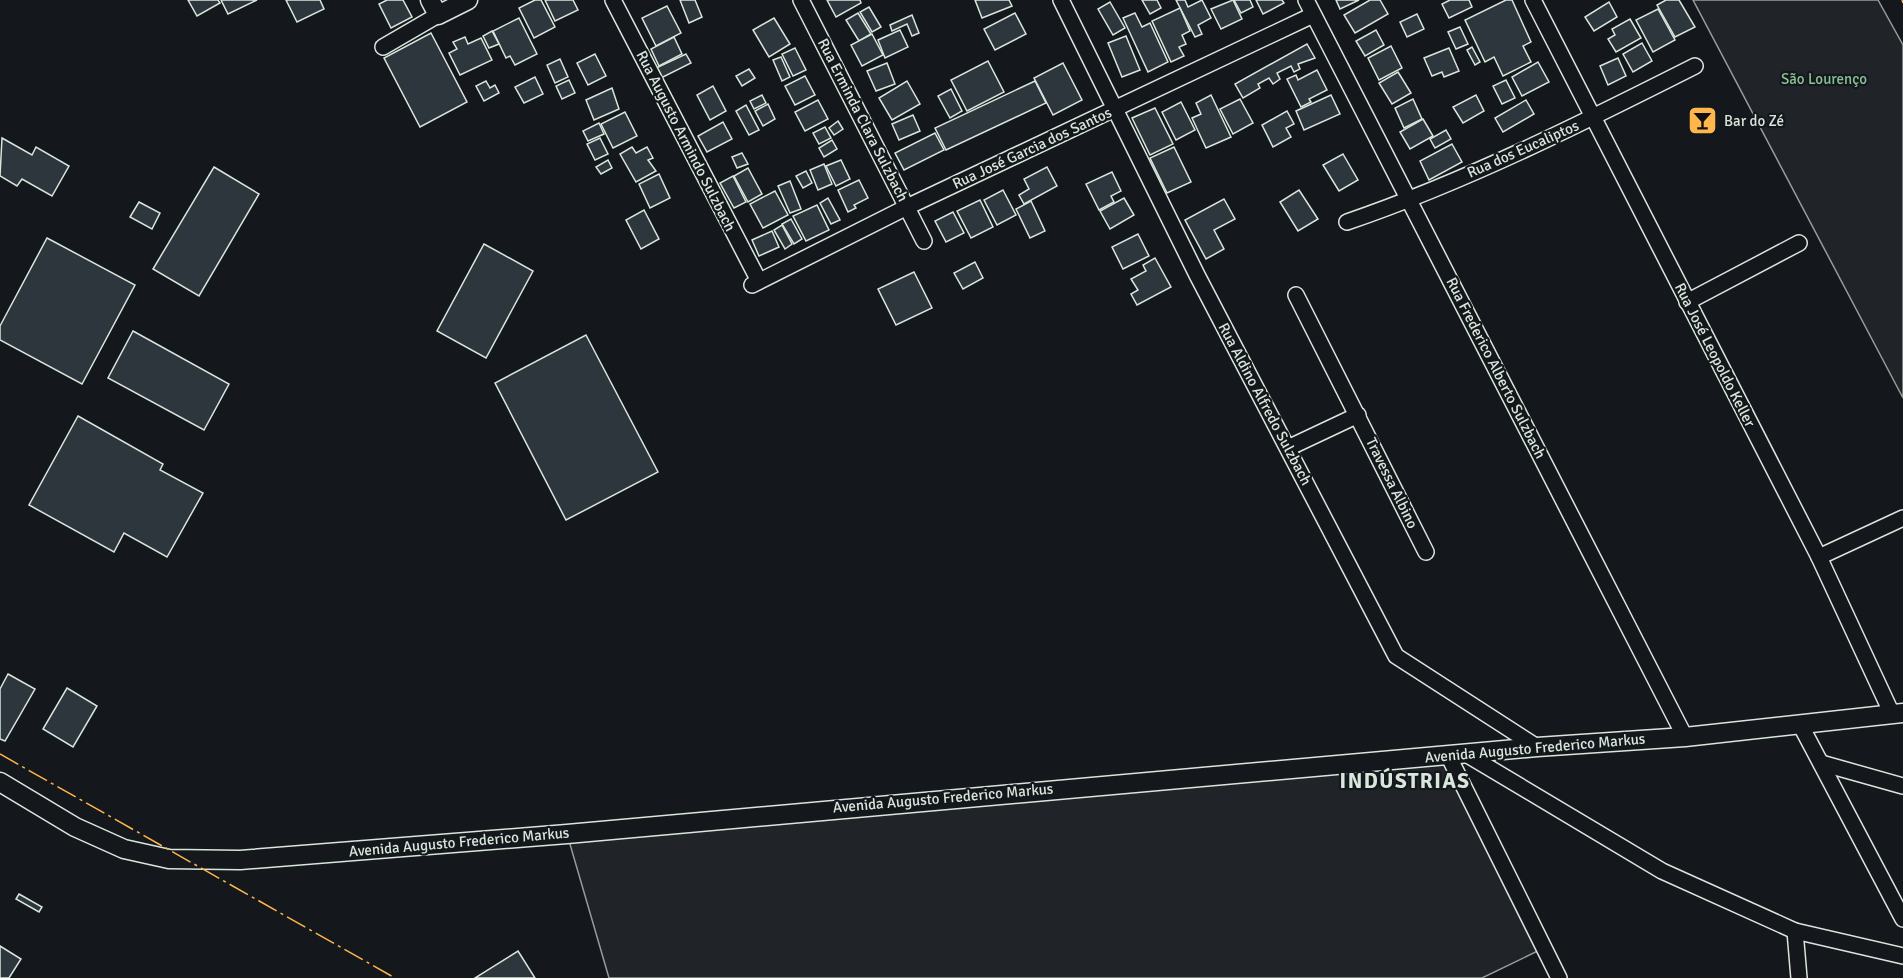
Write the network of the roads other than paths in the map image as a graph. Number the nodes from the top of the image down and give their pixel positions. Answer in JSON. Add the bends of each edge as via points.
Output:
{"nodes":[{"id":1,"x":468,"y":0,"type":"edge"},
{"id":2,"x":613,"y":0,"type":"edge"},
{"id":3,"x":801,"y":0,"type":"edge"},
{"id":4,"x":1061,"y":0,"type":"edge"},
{"id":5,"x":1306,"y":0,"type":"edge"},
{"id":6,"x":1533,"y":0,"type":"edge"},
{"id":7,"x":434,"y":8,"type":"edge"},
{"id":8,"x":1313,"y":15,"type":"junction"},
{"id":9,"x":383,"y":47,"type":"dead end"},
{"id":10,"x":1695,"y":66,"type":"dead end"},
{"id":11,"x":1115,"y":109,"type":"junction"},
{"id":12,"x":1594,"y":117,"type":"junction"},
{"id":13,"x":1410,"y":200,"type":"junction"},
{"id":14,"x":907,"y":207,"type":"junction"},
{"id":15,"x":1347,"y":222,"type":"dead end"},
{"id":16,"x":924,"y":241,"type":"dead end"},
{"id":17,"x":1799,"y":243,"type":"dead end"},
{"id":18,"x":755,"y":283,"type":"joint"},
{"id":19,"x":1296,"y":295,"type":"dead end"},
{"id":20,"x":1687,"y":302,"type":"junction"},
{"id":21,"x":1358,"y":415,"type":"junction"},
{"id":22,"x":1288,"y":448,"type":"junction"},
{"id":23,"x":1903,"y":518,"type":"edge"},
{"id":24,"x":1426,"y":552,"type":"dead end"},
{"id":25,"x":1819,"y":557,"type":"junction"},
{"id":26,"x":1897,"y":713,"type":"edge"},
{"id":27,"x":1801,"y":726,"type":"junction"},
{"id":28,"x":1685,"y":737,"type":"junction"},
{"id":29,"x":1537,"y":747,"type":"junction"},
{"id":30,"x":1466,"y":754,"type":"junction"},
{"id":31,"x":1448,"y":755,"type":"junction"},
{"id":32,"x":1821,"y":763,"type":"junction"},
{"id":33,"x":0,"y":782,"type":"edge"},
{"id":34,"x":1903,"y":786,"type":"edge"},
{"id":35,"x":1903,"y":919,"type":"edge"},
{"id":36,"x":1795,"y":931,"type":"junction"},
{"id":37,"x":1903,"y":956,"type":"edge"},
{"id":38,"x":1560,"y":978,"type":"edge"},
{"id":39,"x":1799,"y":978,"type":"edge"}],
"edges":[{"from":1,"to":7,"type":"street"},
{"from":2,"to":18,"type":"street","name":"Rua Augusto Armindo Sulzbach"},
{"from":3,"to":14,"type":"street","name":"Rua Erminda Clara Sulzbach"},
{"from":4,"to":11,"type":"street","name":"Rua Aldino Alfredo Sulzbach"},
{"from":5,"to":8,"type":"street","name":"Rua Frederico Alberto Sulzbach"},
{"from":6,"to":12,"type":"street","name":"Rua José Leopoldo Keller"},
{"from":7,"to":9,"type":"street"},
{"from":8,"to":11,"type":"street","name":"Rua José Garcia dos Santos"},
{"from":8,"to":13,"type":"street","name":"Rua Frederico Alberto Sulzbach"},
{"from":10,"to":12,"type":"street","name":"Rua dos Eucaliptos"},
{"from":11,"to":14,"type":"street","name":"Rua José Garcia dos Santos"},
{"from":11,"to":22,"type":"street","name":"Rua Aldino Alfredo Sulzbach"},
{"from":12,"to":13,"type":"street","name":"Rua dos Eucaliptos"},
{"from":12,"to":20,"type":"street","name":"Rua José Leopoldo Keller"},
{"from":13,"to":15,"type":"street","name":"Rua dos Eucaliptos"},
{"from":13,"to":28,"type":"street","name":"Rua Frederico Alberto Sulzbach"},
{"from":14,"to":16,"type":"street","name":"Rua Erminda Clara Sulzbach"},
{"from":14,"to":18,"type":"street","name":"Rua José Garcia dos Santos"},
{"from":17,"to":20,"type":"street"},
{"from":19,"to":21,"type":"street","name":"Travessa Albino"},
{"from":20,"to":25,"type":"street","name":"Rua José Leopoldo Keller"},
{"from":21,"to":22,"type":"street"},
{"from":21,"to":24,"type":"street","name":"Travessa Albino"},
{"from":22,"to":29,"type":"street","name":"Rua Aldino Alfredo Sulzbach","via":[[1396,657]]},
{"from":23,"to":25,"type":"street"},
{"from":25,"to":26,"type":"street","name":"Rua José Leopoldo Keller"},
{"from":26,"to":27,"type":"street","name":"Avenida Augusto Frederico Markus"},
{"from":27,"to":28,"type":"street","name":"Avenida Augusto Frederico Markus"},
{"from":27,"to":32,"type":"street"},
{"from":28,"to":29,"type":"street","name":"Avenida Augusto Frederico Markus"},
{"from":29,"to":30,"type":"street","name":"Avenida Augusto Frederico Markus"},
{"from":30,"to":31,"type":"street","name":"Avenida Augusto Frederico Markus"},
{"from":30,"to":36,"type":"street","via":[[1662,871]]},
{"from":31,"to":33,"type":"street","name":"Avenida Augusto Frederico Markus","via":[[240,860],[169,859],[124,849],[75,826]]},
{"from":31,"to":38,"type":"street"},
{"from":32,"to":34,"type":"street"},
{"from":32,"to":35,"type":"street"},
{"from":36,"to":37,"type":"street"},
{"from":36,"to":39,"type":"street"}]}
